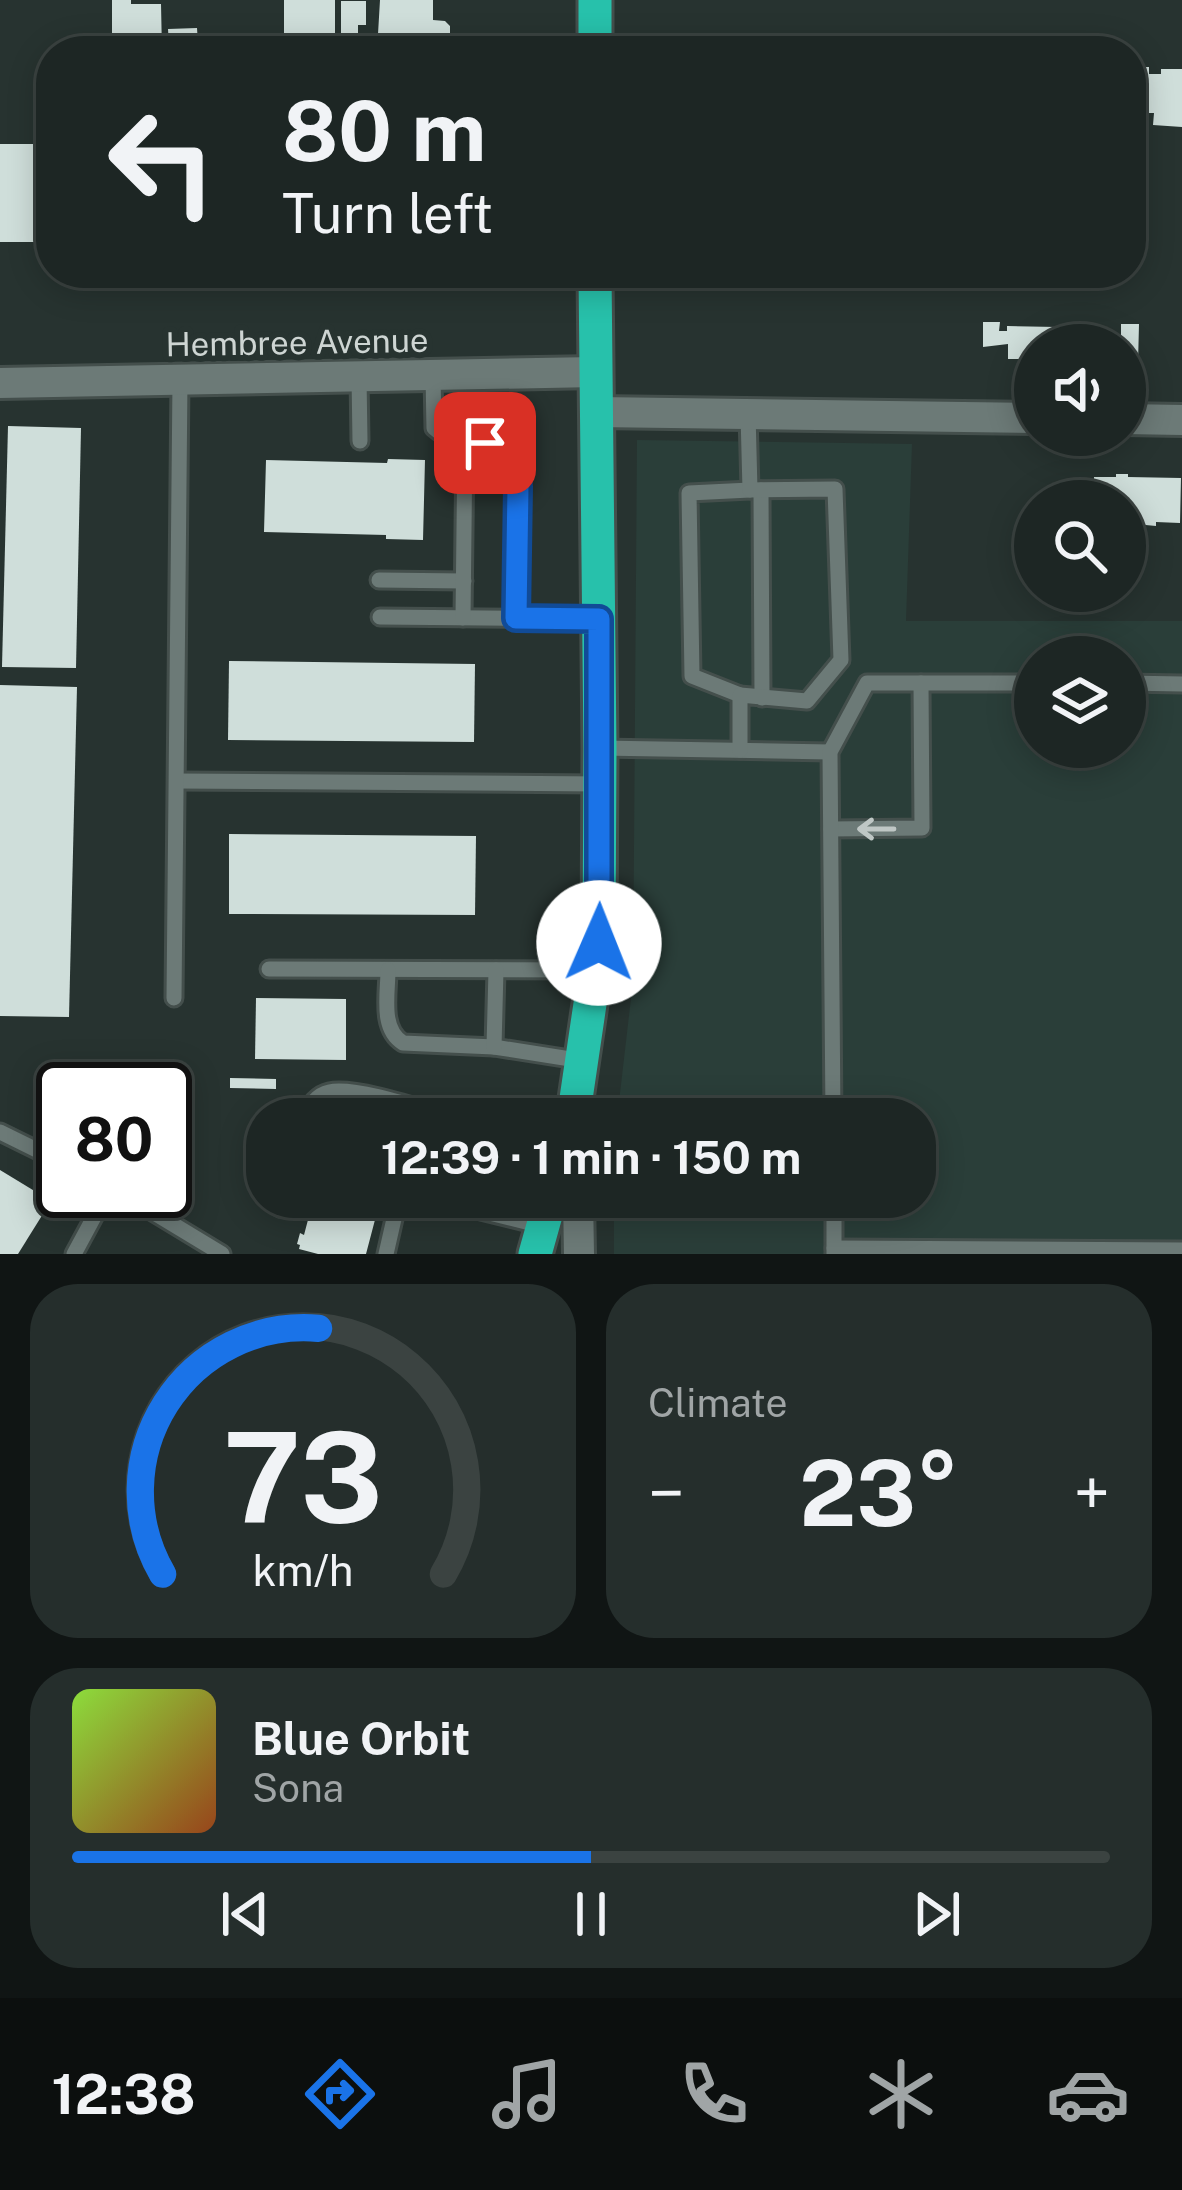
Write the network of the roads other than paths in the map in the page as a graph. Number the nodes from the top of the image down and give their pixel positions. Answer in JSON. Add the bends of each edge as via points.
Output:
{"nodes":[{"id":1,"x":595,"y":0,"type":"edge"},
{"id":2,"x":595,"y":36,"type":"edge"},
{"id":3,"x":596,"y":288,"type":"edge"},
{"id":4,"x":596,"y":372,"type":"junction"},
{"id":5,"x":433,"y":375,"type":"junction"},
{"id":6,"x":359,"y":376,"type":"junction"},
{"id":7,"x":180,"y":380,"type":"junction"},
{"id":8,"x":0,"y":383,"type":"edge"},
{"id":9,"x":596,"y":412,"type":"junction"},
{"id":10,"x":748,"y":414,"type":"junction"},
{"id":11,"x":1014,"y":418,"type":"edge"},
{"id":12,"x":1146,"y":419,"type":"edge"},
{"id":13,"x":1182,"y":420,"type":"edge"},
{"id":14,"x":360,"y":441,"type":"dead end"},
{"id":15,"x":465,"y":441,"type":"junction"},
{"id":16,"x":756,"y":490,"type":"junction"},
{"id":17,"x":379,"y":580,"type":"dead end"},
{"id":18,"x":464,"y":581,"type":"junction"},
{"id":19,"x":380,"y":617,"type":"dead end"},
{"id":20,"x":463,"y":617,"type":"junction"},
{"id":21,"x":516,"y":618,"type":"junction"},
{"id":22,"x":599,"y":619,"type":"junction"},
{"id":23,"x":921,"y":683,"type":"junction"},
{"id":24,"x":1014,"y":683,"type":"edge"},
{"id":25,"x":1146,"y":683,"type":"edge"},
{"id":26,"x":1182,"y":684,"type":"edge"},
{"id":27,"x":740,"y":695,"type":"junction"},
{"id":28,"x":762,"y":698,"type":"junction"},
{"id":29,"x":600,"y":748,"type":"junction"},
{"id":30,"x":740,"y":750,"type":"junction"},
{"id":31,"x":830,"y":752,"type":"junction"},
{"id":32,"x":177,"y":781,"type":"junction"},
{"id":33,"x":600,"y":784,"type":"junction"},
{"id":34,"x":830,"y":829,"type":"junction"},
{"id":35,"x":269,"y":969,"type":"dead end"},
{"id":36,"x":388,"y":970,"type":"junction"},
{"id":37,"x":496,"y":970,"type":"junction"},
{"id":38,"x":595,"y":970,"type":"junction"},
{"id":39,"x":174,"y":998,"type":"dead end"},
{"id":40,"x":494,"y":1047,"type":"junction"},
{"id":41,"x":583,"y":1061,"type":"junction"},
{"id":42,"x":318,"y":1098,"type":"edge"},
{"id":43,"x":370,"y":1098,"type":"edge"},
{"id":44,"x":577,"y":1098,"type":"edge"},
{"id":45,"x":833,"y":1098,"type":"edge"},
{"id":46,"x":0,"y":1132,"type":"edge"},
{"id":47,"x":36,"y":1150,"type":"edge"},
{"id":48,"x":93,"y":1218,"type":"edge"},
{"id":49,"x":163,"y":1218,"type":"edge"},
{"id":50,"x":394,"y":1218,"type":"edge"},
{"id":51,"x":511,"y":1218,"type":"edge"},
{"id":52,"x":578,"y":1218,"type":"edge"},
{"id":53,"x":834,"y":1218,"type":"edge"},
{"id":54,"x":542,"y":1226,"type":"edge"},
{"id":55,"x":1182,"y":1250,"type":"edge"},
{"id":56,"x":834,"y":1251,"type":"edge"},
{"id":57,"x":74,"y":1254,"type":"edge"},
{"id":58,"x":222,"y":1254,"type":"edge"},
{"id":59,"x":386,"y":1254,"type":"edge"},
{"id":60,"x":579,"y":1254,"type":"edge"}],
"edges":[{"from":1,"to":2,"type":"highway"},
{"from":3,"to":4,"type":"highway"},
{"from":4,"to":5,"type":"street","name":"Hembree Avenue"},
{"from":4,"to":9,"type":"highway"},
{"from":5,"to":6,"type":"street","name":"Hembree Avenue"},
{"from":5,"to":15,"type":"lane","via":[[434,428]]},
{"from":6,"to":7,"type":"street","name":"Hembree Avenue"},
{"from":6,"to":14,"type":"lane"},
{"from":7,"to":8,"type":"street","name":"Hembree Avenue"},
{"from":7,"to":32,"type":"lane"},
{"from":9,"to":10,"type":"street"},
{"from":9,"to":22,"type":"highway"},
{"from":10,"to":11,"type":"street"},
{"from":10,"to":16,"type":"lane"},
{"from":12,"to":13,"type":"street"},
{"from":15,"to":18,"type":"lane"},
{"from":15,"to":21,"type":"lane","via":[[496,448],[514,472]]},
{"from":16,"to":27,"type":"lane","via":[[688,493],[692,676]]},
{"from":16,"to":28,"type":"lane"},
{"from":16,"to":28,"type":"lane","via":[[835,489],[842,660],[808,701]]},
{"from":17,"to":18,"type":"lane"},
{"from":18,"to":20,"type":"lane"},
{"from":19,"to":20,"type":"lane"},
{"from":20,"to":21,"type":"lane"},
{"from":21,"to":22,"type":"lane"},
{"from":22,"to":29,"type":"highway"},
{"from":23,"to":24,"type":"lane"},
{"from":23,"to":31,"type":"lane","via":[[866,683]]},
{"from":23,"to":34,"type":"lane","one_way":true,"via":[[922,828]]},
{"from":25,"to":26,"type":"lane"},
{"from":27,"to":28,"type":"lane"},
{"from":27,"to":30,"type":"lane"},
{"from":29,"to":30,"type":"lane"},
{"from":29,"to":33,"type":"highway"},
{"from":30,"to":31,"type":"lane"},
{"from":31,"to":34,"type":"lane"},
{"from":32,"to":33,"type":"lane"},
{"from":32,"to":39,"type":"lane"},
{"from":33,"to":38,"type":"highway"},
{"from":34,"to":45,"type":"lane"},
{"from":35,"to":36,"type":"lane"},
{"from":36,"to":37,"type":"lane"},
{"from":36,"to":40,"type":"lane","via":[[393,1037],[421,1046]]},
{"from":37,"to":38,"type":"lane"},
{"from":37,"to":40,"type":"lane"},
{"from":38,"to":41,"type":"highway"},
{"from":40,"to":41,"type":"lane"},
{"from":41,"to":44,"type":"highway"},
{"from":42,"to":43,"type":"lane"},
{"from":46,"to":47,"type":"lane"},
{"from":48,"to":57,"type":"lane"},
{"from":49,"to":58,"type":"lane"},
{"from":50,"to":59,"type":"lane"},
{"from":51,"to":54,"type":"lane"},
{"from":52,"to":60,"type":"street"},
{"from":53,"to":56,"type":"lane"},
{"from":55,"to":56,"type":"lane"}]}
